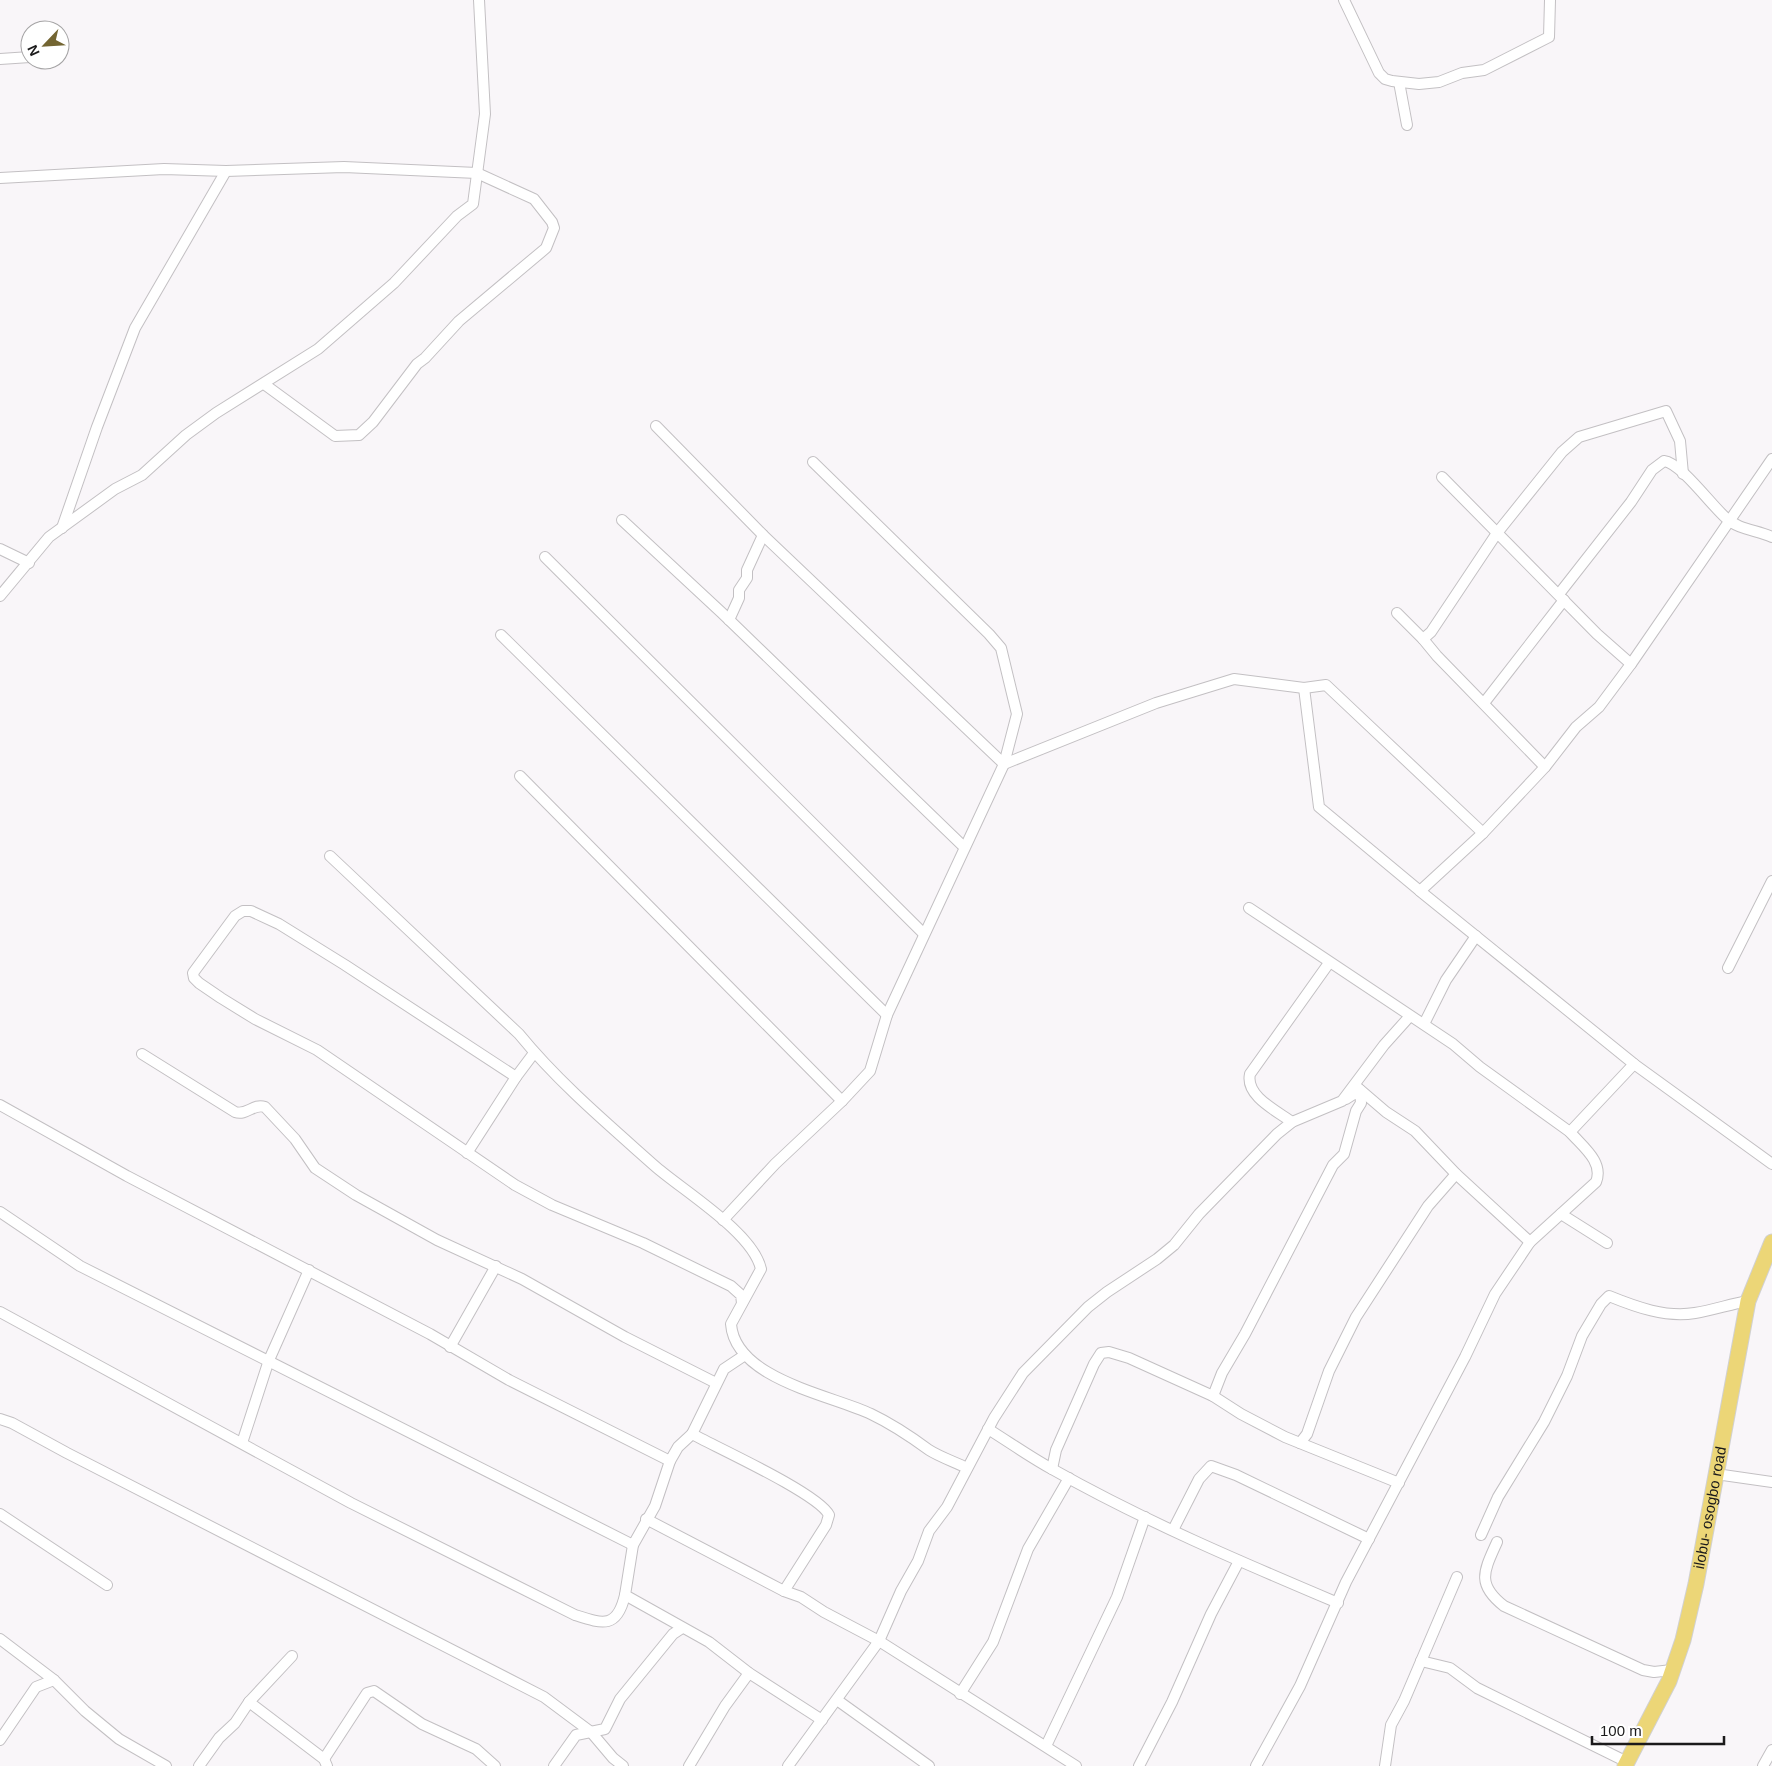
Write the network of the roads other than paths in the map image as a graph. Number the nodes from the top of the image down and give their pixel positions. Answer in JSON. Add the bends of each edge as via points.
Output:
{"nodes":[{"id":1,"x":479,"y":0,"type":"edge"},
{"id":2,"x":1344,"y":0,"type":"edge"},
{"id":3,"x":1550,"y":0,"type":"edge"},
{"id":4,"x":20,"y":58,"type":"edge"},
{"id":5,"x":0,"y":59,"type":"edge"},
{"id":6,"x":1399,"y":82,"type":"junction"},
{"id":7,"x":1407,"y":125,"type":"dead end"},
{"id":8,"x":226,"y":171,"type":"junction"},
{"id":9,"x":477,"y":173,"type":"junction"},
{"id":10,"x":0,"y":178,"type":"edge"},
{"id":11,"x":264,"y":384,"type":"junction"},
{"id":12,"x":656,"y":426,"type":"dead end"},
{"id":13,"x":1772,"y":459,"type":"edge"},
{"id":14,"x":813,"y":462,"type":"dead end"},
{"id":15,"x":1683,"y":474,"type":"junction"},
{"id":16,"x":1442,"y":477,"type":"dead end"},
{"id":17,"x":622,"y":520,"type":"dead end"},
{"id":18,"x":1728,"y":520,"type":"junction"},
{"id":19,"x":62,"y":528,"type":"junction"},
{"id":20,"x":1497,"y":533,"type":"junction"},
{"id":21,"x":763,"y":535,"type":"junction"},
{"id":22,"x":1772,"y":537,"type":"edge"},
{"id":23,"x":0,"y":549,"type":"edge"},
{"id":24,"x":545,"y":557,"type":"dead end"},
{"id":25,"x":29,"y":563,"type":"junction"},
{"id":26,"x":0,"y":596,"type":"edge"},
{"id":27,"x":1561,"y":597,"type":"junction"},
{"id":28,"x":1397,"y":613,"type":"dead end"},
{"id":29,"x":730,"y":620,"type":"junction"},
{"id":30,"x":501,"y":635,"type":"dead end"},
{"id":31,"x":1423,"y":639,"type":"junction"},
{"id":32,"x":1631,"y":664,"type":"junction"},
{"id":33,"x":1304,"y":688,"type":"junction"},
{"id":34,"x":1484,"y":703,"type":"junction"},
{"id":35,"x":1004,"y":764,"type":"junction"},
{"id":36,"x":1545,"y":767,"type":"junction"},
{"id":37,"x":520,"y":776,"type":"dead end"},
{"id":38,"x":1483,"y":833,"type":"junction"},
{"id":39,"x":964,"y":847,"type":"junction"},
{"id":40,"x":330,"y":856,"type":"dead end"},
{"id":41,"x":1772,"y":881,"type":"edge"},
{"id":42,"x":1420,"y":891,"type":"junction"},
{"id":43,"x":1249,"y":908,"type":"dead end"},
{"id":44,"x":924,"y":934,"type":"junction"},
{"id":45,"x":1476,"y":936,"type":"junction"},
{"id":46,"x":1329,"y":963,"type":"junction"},
{"id":47,"x":1728,"y":968,"type":"dead end"},
{"id":48,"x":887,"y":1015,"type":"junction"},
{"id":49,"x":1410,"y":1016,"type":"junction"},
{"id":50,"x":1424,"y":1024,"type":"junction"},
{"id":51,"x":534,"y":1053,"type":"junction"},
{"id":52,"x":142,"y":1054,"type":"dead end"},
{"id":53,"x":1634,"y":1064,"type":"junction"},
{"id":54,"x":516,"y":1076,"type":"junction"},
{"id":55,"x":1357,"y":1087,"type":"junction"},
{"id":56,"x":842,"y":1101,"type":"junction"},
{"id":57,"x":0,"y":1105,"type":"edge"},
{"id":58,"x":1292,"y":1122,"type":"junction"},
{"id":59,"x":1570,"y":1132,"type":"junction"},
{"id":60,"x":467,"y":1153,"type":"junction"},
{"id":61,"x":1772,"y":1164,"type":"edge"},
{"id":62,"x":1456,"y":1174,"type":"junction"},
{"id":63,"x":0,"y":1212,"type":"edge"},
{"id":64,"x":1561,"y":1214,"type":"junction"},
{"id":65,"x":723,"y":1220,"type":"junction"},
{"id":66,"x":1530,"y":1242,"type":"junction"},
{"id":67,"x":1772,"y":1242,"type":"edge"},
{"id":68,"x":1607,"y":1243,"type":"dead end"},
{"id":69,"x":496,"y":1266,"type":"junction"},
{"id":70,"x":309,"y":1270,"type":"junction"},
{"id":71,"x":1748,"y":1301,"type":"junction"},
{"id":72,"x":742,"y":1304,"type":"junction"},
{"id":73,"x":0,"y":1312,"type":"edge"},
{"id":74,"x":450,"y":1346,"type":"junction"},
{"id":75,"x":745,"y":1354,"type":"junction"},
{"id":76,"x":269,"y":1360,"type":"junction"},
{"id":77,"x":716,"y":1383,"type":"junction"},
{"id":78,"x":1213,"y":1396,"type":"junction"},
{"id":79,"x":0,"y":1419,"type":"edge"},
{"id":80,"x":988,"y":1429,"type":"junction"},
{"id":81,"x":692,"y":1434,"type":"junction"},
{"id":82,"x":242,"y":1443,"type":"junction"},
{"id":83,"x":1300,"y":1443,"type":"junction"},
{"id":84,"x":670,"y":1461,"type":"junction"},
{"id":85,"x":967,"y":1468,"type":"junction"},
{"id":86,"x":1052,"y":1469,"type":"junction"},
{"id":87,"x":1716,"y":1474,"type":"junction"},
{"id":88,"x":1069,"y":1478,"type":"junction"},
{"id":89,"x":1772,"y":1482,"type":"edge"},
{"id":90,"x":1399,"y":1483,"type":"junction"},
{"id":91,"x":0,"y":1514,"type":"edge"},
{"id":92,"x":1145,"y":1517,"type":"junction"},
{"id":93,"x":646,"y":1519,"type":"junction"},
{"id":94,"x":1173,"y":1530,"type":"junction"},
{"id":95,"x":1481,"y":1535,"type":"dead end"},
{"id":96,"x":1369,"y":1539,"type":"junction"},
{"id":97,"x":1497,"y":1542,"type":"dead end"},
{"id":98,"x":633,"y":1545,"type":"junction"},
{"id":99,"x":1240,"y":1561,"type":"junction"},
{"id":100,"x":1457,"y":1577,"type":"dead end"},
{"id":101,"x":107,"y":1585,"type":"dead end"},
{"id":102,"x":784,"y":1591,"type":"junction"},
{"id":103,"x":625,"y":1595,"type":"junction"},
{"id":104,"x":1338,"y":1603,"type":"junction"},
{"id":105,"x":682,"y":1628,"type":"junction"},
{"id":106,"x":0,"y":1638,"type":"edge"},
{"id":107,"x":879,"y":1641,"type":"junction"},
{"id":108,"x":292,"y":1656,"type":"dead end"},
{"id":109,"x":1421,"y":1661,"type":"junction"},
{"id":110,"x":1672,"y":1670,"type":"junction"},
{"id":111,"x":749,"y":1673,"type":"junction"},
{"id":112,"x":54,"y":1680,"type":"junction"},
{"id":113,"x":960,"y":1694,"type":"junction"},
{"id":114,"x":837,"y":1700,"type":"junction"},
{"id":115,"x":249,"y":1702,"type":"junction"},
{"id":116,"x":822,"y":1720,"type":"junction"},
{"id":117,"x":591,"y":1732,"type":"junction"},
{"id":118,"x":0,"y":1740,"type":"edge"},
{"id":119,"x":1046,"y":1746,"type":"junction"},
{"id":120,"x":1772,"y":1750,"type":"edge"},
{"id":121,"x":325,"y":1762,"type":"edge"},
{"id":122,"x":1626,"y":1764,"type":"edge"},
{"id":123,"x":166,"y":1766,"type":"edge"},
{"id":124,"x":199,"y":1766,"type":"edge"},
{"id":125,"x":495,"y":1766,"type":"edge"},
{"id":126,"x":554,"y":1766,"type":"edge"},
{"id":127,"x":623,"y":1766,"type":"edge"},
{"id":128,"x":689,"y":1766,"type":"edge"},
{"id":129,"x":788,"y":1766,"type":"edge"},
{"id":130,"x":929,"y":1766,"type":"edge"},
{"id":131,"x":1076,"y":1766,"type":"edge"},
{"id":132,"x":1139,"y":1766,"type":"edge"},
{"id":133,"x":1256,"y":1766,"type":"edge"},
{"id":134,"x":1385,"y":1766,"type":"edge"},
{"id":135,"x":1763,"y":1766,"type":"edge"}],
"edges":[{"from":1,"to":9,"type":"street","via":[[485,114]]},
{"from":2,"to":6,"type":"street","via":[[1379,72],[1385,79]]},
{"from":3,"to":6,"type":"street","via":[[1549,37],[1484,70],[1462,73],[1439,82]]},
{"from":4,"to":5,"type":"street"},
{"from":6,"to":7,"type":"street"},
{"from":8,"to":9,"type":"street","via":[[344,167]]},
{"from":8,"to":10,"type":"street","via":[[164,169]]},
{"from":8,"to":19,"type":"street","via":[[135,328],[96,426]]},
{"from":9,"to":11,"type":"street","via":[[473,204],[457,216],[394,283],[318,349]]},
{"from":9,"to":11,"type":"street","via":[[534,199],[554,228],[546,248],[459,321],[418,364],[373,422],[359,435],[335,436]]},
{"from":11,"to":19,"type":"street","via":[[216,413],[142,475],[115,489]]},
{"from":12,"to":21,"type":"street"},
{"from":13,"to":18,"type":"street"},
{"from":14,"to":35,"type":"street","via":[[1000,648],[1017,714]]},
{"from":15,"to":18,"type":"street"},
{"from":15,"to":20,"type":"street","via":[[1680,441],[1666,410],[1580,437],[1562,452]]},
{"from":15,"to":27,"type":"street","via":[[1670,462],[1664,461],[1652,470]]},
{"from":16,"to":20,"type":"street"},
{"from":17,"to":29,"type":"street"},
{"from":18,"to":22,"type":"street","via":[[1750,532],[1762,532]]},
{"from":18,"to":32,"type":"street"},
{"from":19,"to":25,"type":"street"},
{"from":20,"to":27,"type":"street"},
{"from":20,"to":31,"type":"street","via":[[1431,632]]},
{"from":21,"to":29,"type":"street"},
{"from":21,"to":35,"type":"street"},
{"from":23,"to":25,"type":"street"},
{"from":24,"to":44,"type":"street"},
{"from":25,"to":26,"type":"street"},
{"from":27,"to":32,"type":"street"},
{"from":27,"to":34,"type":"street"},
{"from":28,"to":31,"type":"street"},
{"from":29,"to":39,"type":"street"},
{"from":30,"to":48,"type":"street"},
{"from":31,"to":34,"type":"street"},
{"from":32,"to":36,"type":"street"},
{"from":33,"to":35,"type":"street","via":[[1234,679],[1156,703]]},
{"from":33,"to":38,"type":"street","via":[[1326,686]]},
{"from":33,"to":42,"type":"street","via":[[1319,807]]},
{"from":34,"to":36,"type":"street"},
{"from":35,"to":39,"type":"street"},
{"from":36,"to":38,"type":"street"},
{"from":37,"to":56,"type":"street"},
{"from":38,"to":42,"type":"street"},
{"from":39,"to":44,"type":"street"},
{"from":40,"to":51,"type":"street","via":[[519,1034]]},
{"from":41,"to":47,"type":"street"},
{"from":42,"to":45,"type":"street"},
{"from":43,"to":46,"type":"street"},
{"from":44,"to":48,"type":"street"},
{"from":45,"to":50,"type":"street","via":[[1446,980]]},
{"from":45,"to":53,"type":"street"},
{"from":46,"to":49,"type":"street"},
{"from":46,"to":58,"type":"street","via":[[1250,1074],[1248,1082],[1252,1092]]},
{"from":48,"to":56,"type":"street","via":[[870,1071]]},
{"from":49,"to":50,"type":"street"},
{"from":49,"to":55,"type":"street"},
{"from":50,"to":59,"type":"street"},
{"from":51,"to":54,"type":"street"},
{"from":51,"to":65,"type":"street","via":[[658,1168]]},
{"from":52,"to":69,"type":"street","via":[[236,1112],[259,1105],[265,1107],[322,1174],[397,1218]]},
{"from":53,"to":59,"type":"street"},
{"from":53,"to":61,"type":"street"},
{"from":54,"to":60,"type":"street"},
{"from":54,"to":60,"type":"street","via":[[346,965],[279,924],[251,911],[243,910],[235,916],[193,972],[199,983],[221,998],[301,1041]]},
{"from":55,"to":58,"type":"street","via":[[1342,1102]]},
{"from":55,"to":62,"type":"street","via":[[1415,1131]]},
{"from":55,"to":78,"type":"street","via":[[1361,1104],[1344,1154],[1333,1165],[1222,1373]]},
{"from":56,"to":65,"type":"street","via":[[775,1164]]},
{"from":57,"to":70,"type":"street","via":[[127,1176]]},
{"from":58,"to":80,"type":"street","via":[[1199,1214],[1174,1245],[1138,1273],[1106,1292],[1035,1359],[1009,1393]]},
{"from":59,"to":64,"type":"street","via":[[1596,1162],[1599,1175],[1590,1189]]},
{"from":60,"to":72,"type":"street","via":[[552,1205],[731,1286],[741,1296]]},
{"from":62,"to":66,"type":"street"},
{"from":62,"to":83,"type":"street","via":[[1428,1206],[1356,1318],[1329,1371],[1307,1434]]},
{"from":63,"to":76,"type":"street","via":[[80,1266]]},
{"from":64,"to":66,"type":"street"},
{"from":64,"to":68,"type":"street"},
{"from":65,"to":72,"type":"street","via":[[755,1251],[759,1260],[761,1269]]},
{"from":66,"to":90,"type":"street","via":[[1495,1294]]},
{"from":67,"to":71,"type":"main road","name":"ilobu- osogbo road"},
{"from":69,"to":74,"type":"street"},
{"from":69,"to":77,"type":"street"},
{"from":70,"to":74,"type":"street"},
{"from":70,"to":76,"type":"street"},
{"from":71,"to":87,"type":"main road","name":"ilobu- osogbo road"},
{"from":71,"to":95,"type":"street","via":[[1694,1313],[1662,1313],[1609,1296],[1582,1336],[1544,1422],[1498,1497]]},
{"from":72,"to":75,"type":"street","via":[[731,1324],[736,1343]]},
{"from":73,"to":82,"type":"street"},
{"from":74,"to":84,"type":"street","via":[[509,1380]]},
{"from":75,"to":77,"type":"street","via":[[724,1369]]},
{"from":75,"to":85,"type":"street","via":[[776,1377],[870,1414]]},
{"from":76,"to":82,"type":"street"},
{"from":76,"to":98,"type":"street"},
{"from":77,"to":81,"type":"street"},
{"from":78,"to":83,"type":"street","via":[[1241,1414]]},
{"from":78,"to":86,"type":"street","via":[[1129,1358],[1110,1352],[1101,1353],[1056,1450]]},
{"from":79,"to":117,"type":"street","via":[[544,1697]]},
{"from":80,"to":85,"type":"street"},
{"from":80,"to":86,"type":"street"},
{"from":81,"to":84,"type":"street","via":[[678,1447]]},
{"from":81,"to":102,"type":"street","via":[[776,1477],[825,1508],[829,1515],[826,1525]]},
{"from":82,"to":103,"type":"street","via":[[350,1503],[575,1615],[596,1622],[610,1620],[621,1611]]},
{"from":83,"to":90,"type":"street"},
{"from":84,"to":93,"type":"street"},
{"from":85,"to":107,"type":"street","via":[[947,1507],[929,1531]]},
{"from":86,"to":88,"type":"street"},
{"from":87,"to":89,"type":"street"},
{"from":87,"to":110,"type":"main road","name":"ilobu- osogbo road","via":[[1696,1584],[1683,1640]]},
{"from":88,"to":92,"type":"street"},
{"from":88,"to":113,"type":"street","via":[[1028,1549],[992,1642]]},
{"from":90,"to":96,"type":"street"},
{"from":91,"to":101,"type":"street"},
{"from":92,"to":94,"type":"street"},
{"from":92,"to":119,"type":"street","via":[[1116,1597]]},
{"from":93,"to":98,"type":"street"},
{"from":93,"to":102,"type":"street"},
{"from":94,"to":96,"type":"street","via":[[1199,1479],[1211,1466]]},
{"from":94,"to":99,"type":"street"},
{"from":96,"to":104,"type":"street"},
{"from":97,"to":110,"type":"street","via":[[1484,1582],[1490,1596],[1504,1606],[1643,1670]]},
{"from":98,"to":103,"type":"street"},
{"from":99,"to":104,"type":"street"},
{"from":99,"to":132,"type":"street","via":[[1211,1614]]},
{"from":100,"to":109,"type":"street"},
{"from":102,"to":107,"type":"street","via":[[801,1597]]},
{"from":103,"to":105,"type":"street"},
{"from":104,"to":133,"type":"street","via":[[1300,1686]]},
{"from":105,"to":111,"type":"street","via":[[709,1642]]},
{"from":105,"to":117,"type":"street","via":[[673,1634],[620,1699],[605,1729]]},
{"from":106,"to":112,"type":"street"},
{"from":107,"to":113,"type":"street"},
{"from":107,"to":114,"type":"street"},
{"from":108,"to":115,"type":"street"},
{"from":109,"to":122,"type":"street","via":[[1450,1668],[1477,1688]]},
{"from":109,"to":134,"type":"street","via":[[1391,1725]]},
{"from":110,"to":122,"type":"main road","name":"ilobu- osogbo road"},
{"from":111,"to":116,"type":"street"},
{"from":111,"to":128,"type":"street"},
{"from":112,"to":118,"type":"street","via":[[36,1687]]},
{"from":112,"to":123,"type":"street","via":[[119,1739]]},
{"from":113,"to":119,"type":"street"},
{"from":114,"to":116,"type":"street"},
{"from":114,"to":130,"type":"street"},
{"from":115,"to":121,"type":"street"},
{"from":115,"to":124,"type":"street"},
{"from":116,"to":129,"type":"street"},
{"from":117,"to":126,"type":"street","via":[[576,1734]]},
{"from":117,"to":127,"type":"street"},
{"from":119,"to":131,"type":"street"},
{"from":120,"to":135,"type":"street"},
{"from":121,"to":125,"type":"street","via":[[367,1693],[374,1691],[422,1724],[476,1749]]}]}
